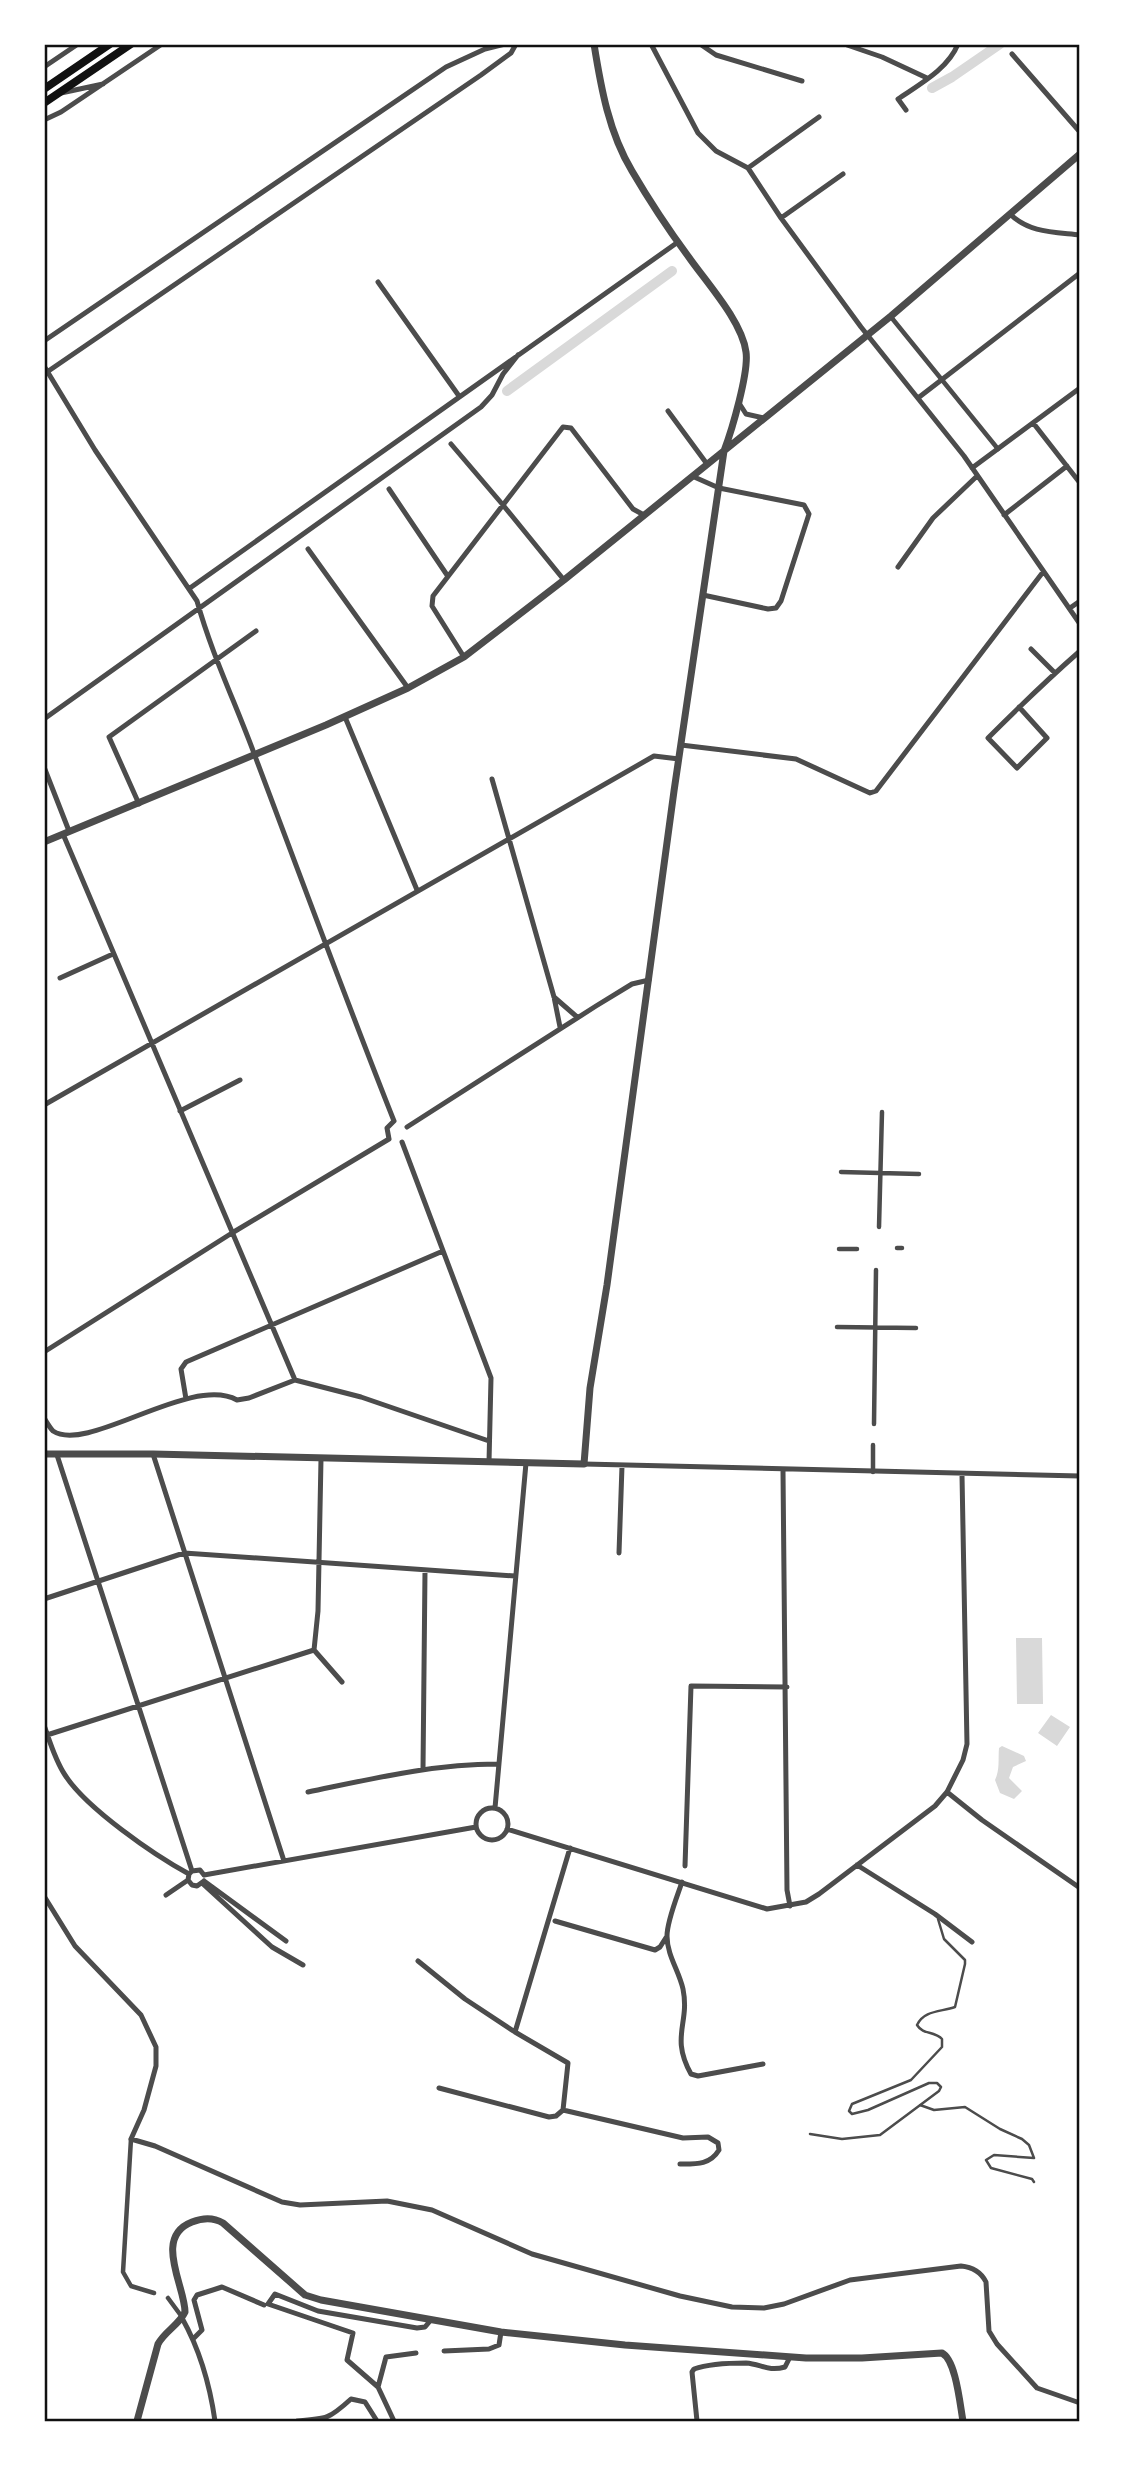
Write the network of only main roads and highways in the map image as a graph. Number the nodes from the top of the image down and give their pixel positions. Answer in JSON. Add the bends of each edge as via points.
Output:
{"nodes":[{"id":1,"x":110,"y":44,"type":"edge"},
{"id":2,"x":131,"y":44,"type":"edge"},
{"id":3,"x":44,"y":89,"type":"edge"},
{"id":4,"x":44,"y":103,"type":"edge"}],
"edges":[{"from":1,"to":3,"type":"main road"},
{"from":2,"to":4,"type":"main road"}]}
